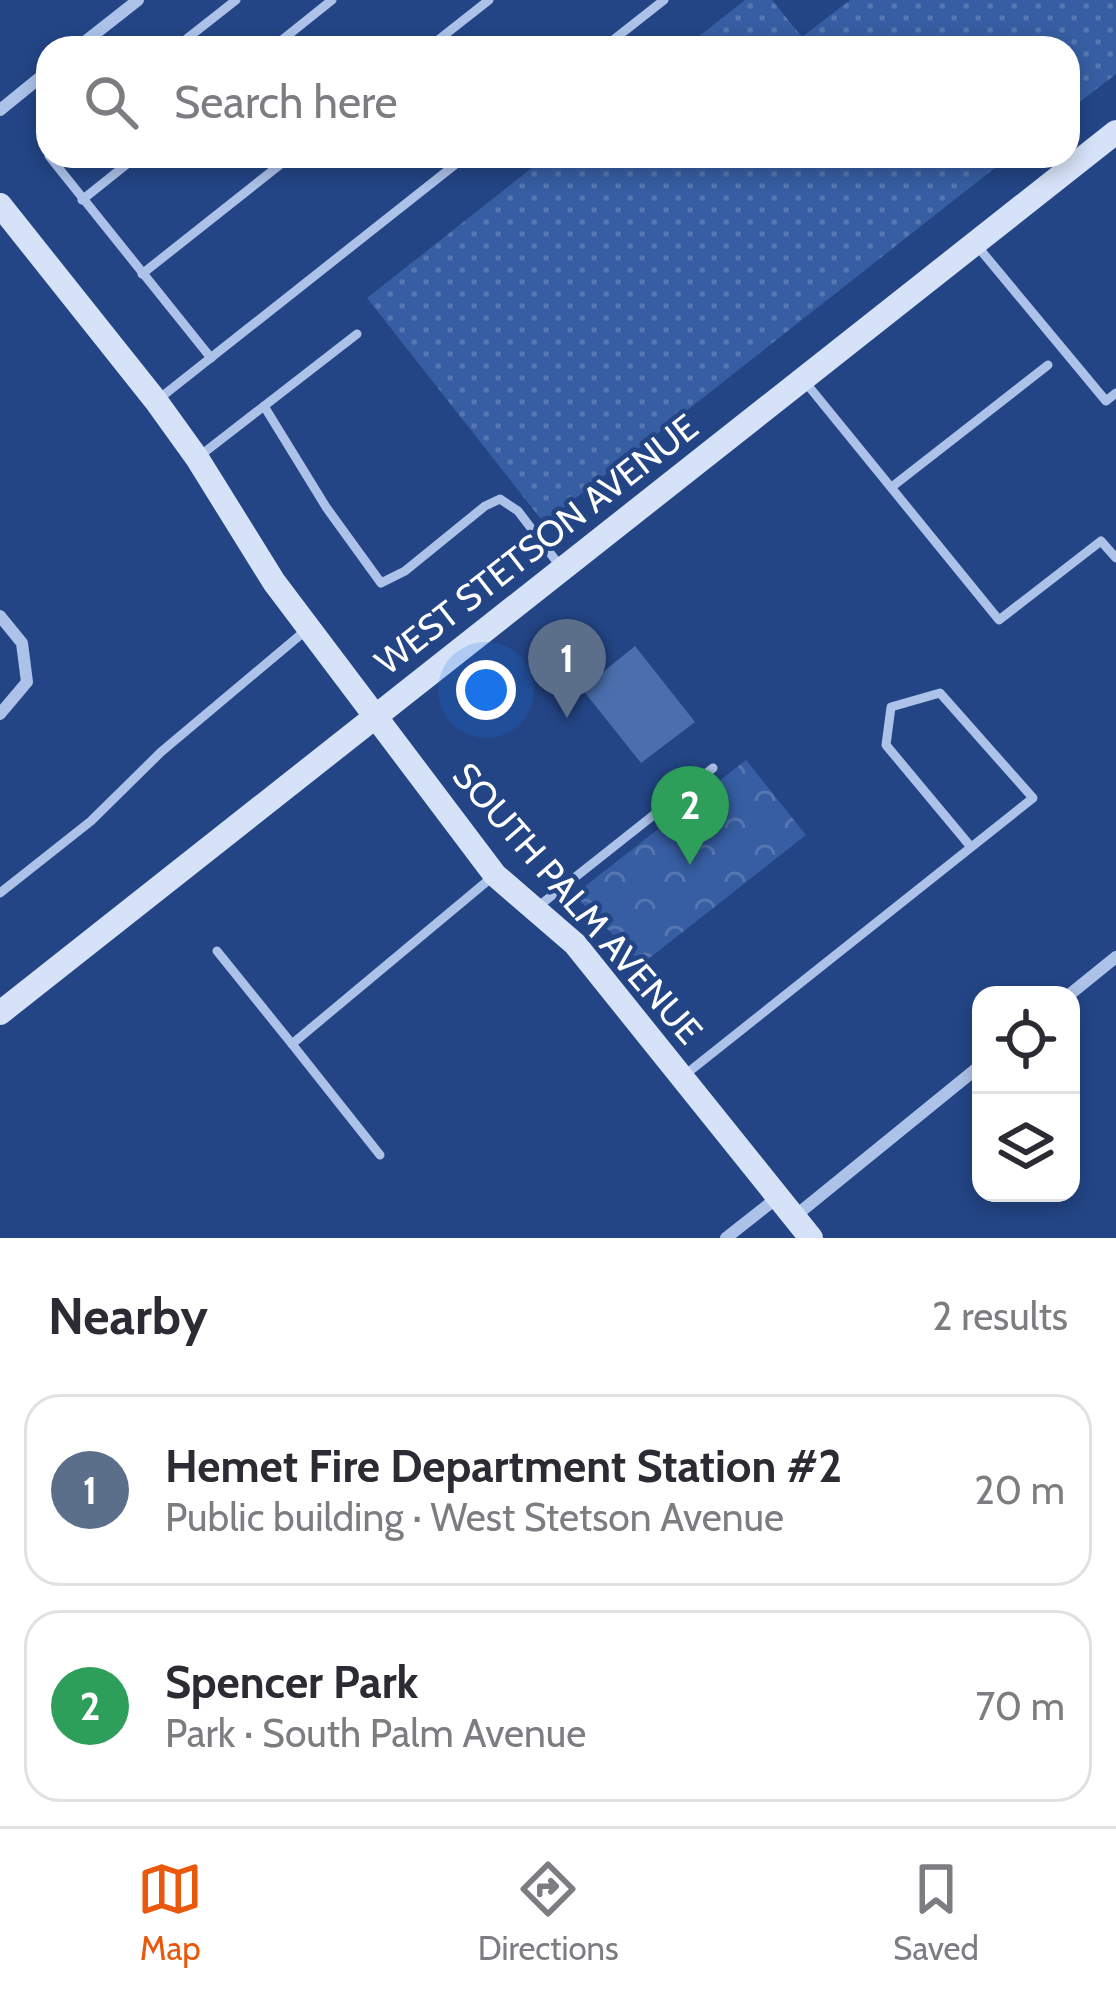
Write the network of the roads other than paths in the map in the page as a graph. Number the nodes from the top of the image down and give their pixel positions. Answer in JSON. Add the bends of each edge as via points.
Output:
{"nodes":[{"id":1,"x":138,"y":0,"type":"edge"},
{"id":2,"x":236,"y":0,"type":"edge"},
{"id":3,"x":332,"y":0,"type":"edge"},
{"id":4,"x":489,"y":0,"type":"edge"},
{"id":5,"x":664,"y":0,"type":"edge"},
{"id":6,"x":92,"y":36,"type":"edge"},
{"id":7,"x":190,"y":36,"type":"edge"},
{"id":8,"x":287,"y":36,"type":"edge"},
{"id":9,"x":443,"y":36,"type":"edge"},
{"id":10,"x":618,"y":36,"type":"edge"},
{"id":11,"x":36,"y":81,"type":"edge"},
{"id":12,"x":0,"y":110,"type":"edge"},
{"id":13,"x":1116,"y":132,"type":"edge"},
{"id":14,"x":1080,"y":160,"type":"edge"},
{"id":15,"x":58,"y":168,"type":"edge"},
{"id":16,"x":122,"y":168,"type":"edge"},
{"id":17,"x":276,"y":168,"type":"edge"},
{"id":18,"x":451,"y":168,"type":"edge"},
{"id":19,"x":1070,"y":168,"type":"edge"},
{"id":20,"x":82,"y":200,"type":"junction"},
{"id":21,"x":0,"y":205,"type":"edge"},
{"id":22,"x":975,"y":243,"type":"junction"},
{"id":23,"x":142,"y":274,"type":"junction"},
{"id":24,"x":357,"y":334,"type":"dead end"},
{"id":25,"x":211,"y":358,"type":"junction"},
{"id":26,"x":1048,"y":365,"type":"dead end"},
{"id":27,"x":802,"y":379,"type":"junction"},
{"id":28,"x":1116,"y":393,"type":"edge"},
{"id":29,"x":156,"y":401,"type":"junction"},
{"id":30,"x":264,"y":406,"type":"junction"},
{"id":31,"x":197,"y":458,"type":"junction"},
{"id":32,"x":893,"y":486,"type":"junction"},
{"id":33,"x":1116,"y":558,"type":"edge"},
{"id":34,"x":562,"y":569,"type":"junction"},
{"id":35,"x":0,"y":616,"type":"edge"},
{"id":36,"x":308,"y":628,"type":"junction"},
{"id":37,"x":0,"y":715,"type":"edge"},
{"id":38,"x":374,"y":718,"type":"junction"},
{"id":39,"x":712,"y":768,"type":"dead end"},
{"id":40,"x":970,"y":847,"type":"junction"},
{"id":41,"x":495,"y":875,"type":"junction"},
{"id":42,"x":0,"y":893,"type":"edge"},
{"id":43,"x":535,"y":909,"type":"junction"},
{"id":44,"x":217,"y":951,"type":"dead end"},
{"id":45,"x":1116,"y":957,"type":"edge"},
{"id":46,"x":1080,"y":986,"type":"edge"},
{"id":47,"x":0,"y":1013,"type":"edge"},
{"id":48,"x":292,"y":1044,"type":"junction"},
{"id":49,"x":972,"y":1072,"type":"edge"},
{"id":50,"x":682,"y":1077,"type":"junction"},
{"id":51,"x":380,"y":1155,"type":"dead end"},
{"id":52,"x":786,"y":1207,"type":"junction"},
{"id":53,"x":726,"y":1238,"type":"edge"},
{"id":54,"x":811,"y":1238,"type":"edge"}],
"edges":[{"from":1,"to":6,"type":"street"},
{"from":2,"to":7,"type":"lane"},
{"from":3,"to":8,"type":"lane"},
{"from":4,"to":9,"type":"lane"},
{"from":5,"to":10,"type":"lane"},
{"from":11,"to":12,"type":"street"},
{"from":13,"to":14,"type":"main road","name":"WEST STETSON AVENUE"},
{"from":15,"to":20,"type":"lane"},
{"from":16,"to":20,"type":"lane"},
{"from":17,"to":23,"type":"lane"},
{"from":18,"to":25,"type":"lane"},
{"from":19,"to":22,"type":"main road","name":"WEST STETSON AVENUE"},
{"from":20,"to":23,"type":"lane"},
{"from":21,"to":29,"type":"main road","name":"SOUTH PALM AVENUE"},
{"from":22,"to":27,"type":"main road","name":"WEST STETSON AVENUE"},
{"from":22,"to":28,"type":"lane","via":[[1106,401]]},
{"from":23,"to":25,"type":"lane"},
{"from":24,"to":30,"type":"lane"},
{"from":25,"to":29,"type":"lane"},
{"from":26,"to":32,"type":"lane"},
{"from":27,"to":32,"type":"lane"},
{"from":27,"to":34,"type":"main road","name":"WEST STETSON AVENUE"},
{"from":29,"to":31,"type":"main road","name":"SOUTH PALM AVENUE"},
{"from":30,"to":31,"type":"lane"},
{"from":30,"to":34,"type":"lane","via":[[381,584],[500,499]]},
{"from":31,"to":36,"type":"main road","name":"SOUTH PALM AVENUE"},
{"from":32,"to":33,"type":"lane","via":[[999,620],[1101,541]]},
{"from":34,"to":38,"type":"main road","name":"WEST STETSON AVENUE"},
{"from":35,"to":37,"type":"street","via":[[22,644],[27,682]]},
{"from":36,"to":38,"type":"main road","name":"SOUTH PALM AVENUE"},
{"from":36,"to":42,"type":"lane"},
{"from":38,"to":41,"type":"main road","name":"SOUTH PALM AVENUE"},
{"from":38,"to":47,"type":"main road","name":"WEST STETSON AVENUE"},
{"from":39,"to":43,"type":"lane"},
{"from":40,"to":40,"type":"lane","via":[[1033,798],[940,693],[891,707],[886,745]]},
{"from":40,"to":50,"type":"lane"},
{"from":41,"to":43,"type":"main road","name":"SOUTH PALM AVENUE"},
{"from":41,"to":48,"type":"lane"},
{"from":43,"to":50,"type":"main road","name":"SOUTH PALM AVENUE","via":[[575,944]]},
{"from":44,"to":48,"type":"lane"},
{"from":45,"to":46,"type":"street"},
{"from":48,"to":51,"type":"lane"},
{"from":49,"to":52,"type":"street"},
{"from":50,"to":52,"type":"main road","name":"SOUTH PALM AVENUE"},
{"from":52,"to":53,"type":"street"},
{"from":52,"to":54,"type":"main road","name":"SOUTH PALM AVENUE"}]}
